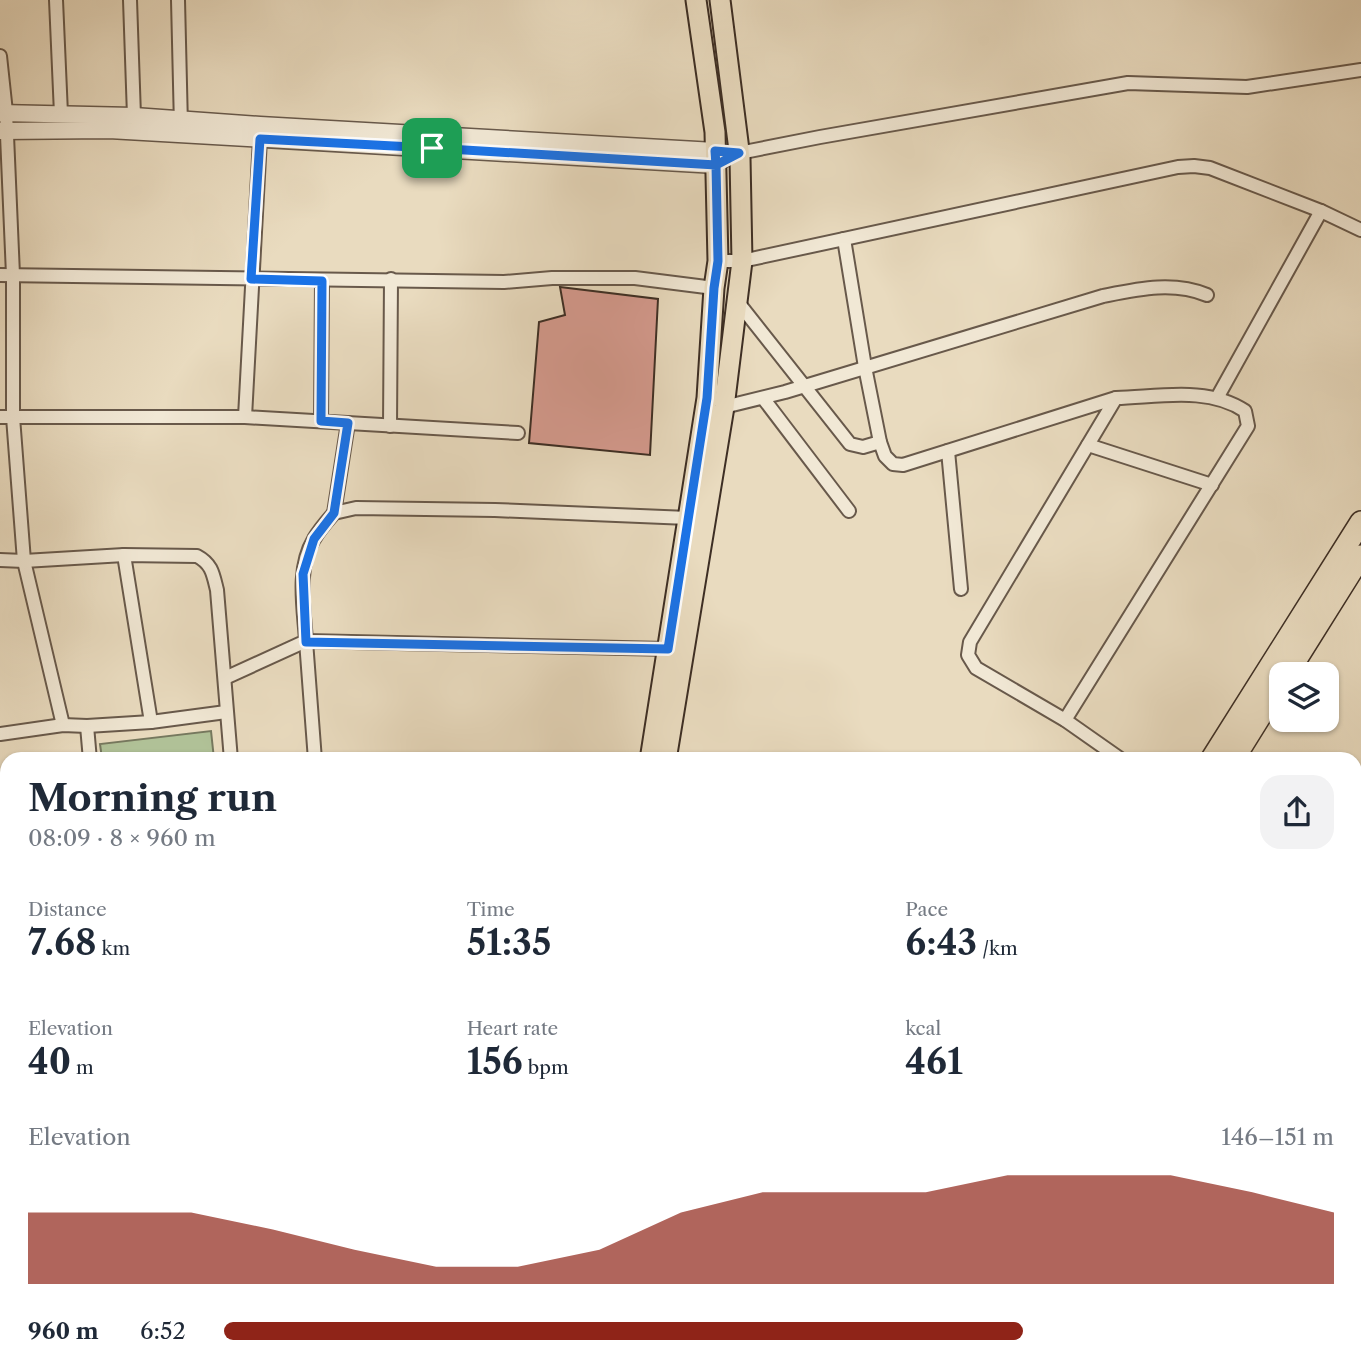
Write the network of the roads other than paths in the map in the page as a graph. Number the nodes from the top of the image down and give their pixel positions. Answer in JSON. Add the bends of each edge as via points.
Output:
{"nodes":[{"id":1,"x":55,"y":0,"type":"edge"},
{"id":2,"x":130,"y":0,"type":"edge"},
{"id":3,"x":178,"y":0,"type":"edge"},
{"id":4,"x":696,"y":0,"type":"edge"},
{"id":5,"x":720,"y":0,"type":"edge"},
{"id":6,"x":0,"y":56,"type":"edge"},
{"id":7,"x":1361,"y":70,"type":"edge"},
{"id":8,"x":3,"y":112,"type":"edge"},
{"id":9,"x":61,"y":114,"type":"junction"},
{"id":10,"x":134,"y":116,"type":"junction"},
{"id":11,"x":181,"y":126,"type":"junction"},
{"id":12,"x":3,"y":131,"type":"edge"},
{"id":13,"x":260,"y":139,"type":"junction"},
{"id":14,"x":739,"y":153,"type":"junction"},
{"id":15,"x":716,"y":158,"type":"junction"},
{"id":16,"x":1321,"y":211,"type":"junction"},
{"id":17,"x":1361,"y":230,"type":"edge"},
{"id":18,"x":844,"y":239,"type":"junction"},
{"id":19,"x":718,"y":261,"type":"junction"},
{"id":20,"x":742,"y":261,"type":"junction"},
{"id":21,"x":6,"y":275,"type":"edge"},
{"id":22,"x":251,"y":279,"type":"junction"},
{"id":23,"x":391,"y":279,"type":"junction"},
{"id":24,"x":322,"y":281,"type":"junction"},
{"id":25,"x":714,"y":288,"type":"junction"},
{"id":26,"x":1207,"y":295,"type":"dead end"},
{"id":27,"x":737,"y":301,"type":"junction"},
{"id":28,"x":865,"y":367,"type":"junction"},
{"id":29,"x":805,"y":386,"type":"junction"},
{"id":30,"x":763,"y":398,"type":"junction"},
{"id":31,"x":1116,"y":398,"type":"junction"},
{"id":32,"x":1217,"y":398,"type":"junction"},
{"id":33,"x":724,"y":407,"type":"junction"},
{"id":34,"x":7,"y":417,"type":"edge"},
{"id":35,"x":245,"y":417,"type":"junction"},
{"id":36,"x":321,"y":421,"type":"junction"},
{"id":37,"x":348,"y":423,"type":"junction"},
{"id":38,"x":390,"y":426,"type":"junction"},
{"id":39,"x":517,"y":433,"type":"dead end"},
{"id":40,"x":880,"y":442,"type":"junction"},
{"id":41,"x":1088,"y":445,"type":"junction"},
{"id":42,"x":948,"y":451,"type":"junction"},
{"id":43,"x":1212,"y":485,"type":"junction"},
{"id":44,"x":849,"y":511,"type":"dead end"},
{"id":45,"x":334,"y":513,"type":"junction"},
{"id":46,"x":688,"y":518,"type":"junction"},
{"id":47,"x":1361,"y":522,"type":"edge"},
{"id":48,"x":124,"y":555,"type":"junction"},
{"id":49,"x":1361,"y":555,"type":"edge"},
{"id":50,"x":0,"y":560,"type":"edge"},
{"id":51,"x":24,"y":561,"type":"junction"},
{"id":52,"x":961,"y":589,"type":"dead end"},
{"id":53,"x":306,"y":642,"type":"junction"},
{"id":54,"x":668,"y":649,"type":"junction"},
{"id":55,"x":1294,"y":662,"type":"edge"},
{"id":56,"x":225,"y":678,"type":"junction"},
{"id":57,"x":1269,"y":698,"type":"edge"},
{"id":58,"x":226,"y":712,"type":"junction"},
{"id":59,"x":1065,"y":720,"type":"junction"},
{"id":60,"x":151,"y":722,"type":"junction"},
{"id":61,"x":63,"y":725,"type":"junction"},
{"id":62,"x":87,"y":726,"type":"junction"},
{"id":63,"x":0,"y":734,"type":"edge"},
{"id":64,"x":89,"y":752,"type":"edge"},
{"id":65,"x":230,"y":752,"type":"edge"},
{"id":66,"x":314,"y":752,"type":"edge"},
{"id":67,"x":651,"y":752,"type":"edge"},
{"id":68,"x":667,"y":752,"type":"edge"},
{"id":69,"x":1111,"y":752,"type":"edge"},
{"id":70,"x":1225,"y":752,"type":"edge"},
{"id":71,"x":1226,"y":752,"type":"edge"}],
"edges":[{"from":1,"to":9,"type":"street"},
{"from":2,"to":10,"type":"street"},
{"from":3,"to":11,"type":"street"},
{"from":4,"to":15,"type":"main road"},
{"from":5,"to":14,"type":"main road"},
{"from":6,"to":8,"type":"street"},
{"from":7,"to":14,"type":"street","via":[[1247,87],[1128,83]]},
{"from":8,"to":9,"type":"street"},
{"from":8,"to":12,"type":"street"},
{"from":9,"to":10,"type":"street"},
{"from":10,"to":11,"type":"street"},
{"from":11,"to":12,"type":"street"},
{"from":11,"to":13,"type":"street"},
{"from":11,"to":15,"type":"street","via":[[260,125]]},
{"from":12,"to":21,"type":"street"},
{"from":13,"to":15,"type":"street"},
{"from":13,"to":22,"type":"street"},
{"from":14,"to":15,"type":"street"},
{"from":14,"to":20,"type":"main road"},
{"from":15,"to":19,"type":"main road"},
{"from":16,"to":17,"type":"street"},
{"from":16,"to":18,"type":"street","via":[[1210,168],[1186,166]]},
{"from":16,"to":32,"type":"street"},
{"from":18,"to":20,"type":"street"},
{"from":18,"to":28,"type":"street"},
{"from":19,"to":20,"type":"street"},
{"from":19,"to":25,"type":"main road"},
{"from":20,"to":27,"type":"main road"},
{"from":21,"to":22,"type":"street"},
{"from":21,"to":34,"type":"street"},
{"from":22,"to":24,"type":"street"},
{"from":22,"to":35,"type":"street"},
{"from":23,"to":24,"type":"street"},
{"from":23,"to":25,"type":"street","via":[[635,278]]},
{"from":23,"to":38,"type":"street"},
{"from":24,"to":36,"type":"street"},
{"from":25,"to":46,"type":"main road","via":[[707,398]]},
{"from":26,"to":28,"type":"street","via":[[1190,288],[1166,287],[1103,296]]},
{"from":27,"to":29,"type":"street"},
{"from":27,"to":33,"type":"main road"},
{"from":28,"to":29,"type":"street"},
{"from":28,"to":40,"type":"street"},
{"from":29,"to":30,"type":"street"},
{"from":29,"to":40,"type":"street","via":[[850,444],[863,447]]},
{"from":30,"to":33,"type":"street"},
{"from":30,"to":44,"type":"street"},
{"from":31,"to":32,"type":"street"},
{"from":31,"to":41,"type":"street"},
{"from":31,"to":42,"type":"street"},
{"from":32,"to":43,"type":"street","via":[[1245,411],[1248,426]]},
{"from":33,"to":68,"type":"main road"},
{"from":34,"to":35,"type":"street"},
{"from":34,"to":51,"type":"street"},
{"from":35,"to":36,"type":"street"},
{"from":36,"to":37,"type":"street"},
{"from":37,"to":38,"type":"street"},
{"from":37,"to":45,"type":"street"},
{"from":38,"to":39,"type":"street"},
{"from":40,"to":42,"type":"street","via":[[893,464]]},
{"from":41,"to":43,"type":"street"},
{"from":41,"to":59,"type":"street","via":[[970,642],[968,655],[976,668]]},
{"from":42,"to":52,"type":"street"},
{"from":43,"to":59,"type":"street"},
{"from":45,"to":46,"type":"street","via":[[356,508]]},
{"from":45,"to":53,"type":"street","via":[[314,539],[305,564]]},
{"from":46,"to":54,"type":"main road"},
{"from":47,"to":70,"type":"highway"},
{"from":48,"to":51,"type":"street"},
{"from":48,"to":56,"type":"street","via":[[197,556],[212,568]]},
{"from":48,"to":60,"type":"street"},
{"from":49,"to":55,"type":"highway"},
{"from":50,"to":51,"type":"street"},
{"from":51,"to":61,"type":"street"},
{"from":53,"to":54,"type":"street"},
{"from":53,"to":56,"type":"street"},
{"from":53,"to":66,"type":"street"},
{"from":54,"to":67,"type":"main road"},
{"from":56,"to":58,"type":"street"},
{"from":57,"to":71,"type":"highway"},
{"from":58,"to":60,"type":"street"},
{"from":58,"to":65,"type":"street"},
{"from":59,"to":69,"type":"street"},
{"from":60,"to":62,"type":"street"},
{"from":61,"to":62,"type":"street"},
{"from":61,"to":63,"type":"street"},
{"from":62,"to":64,"type":"street"}]}
